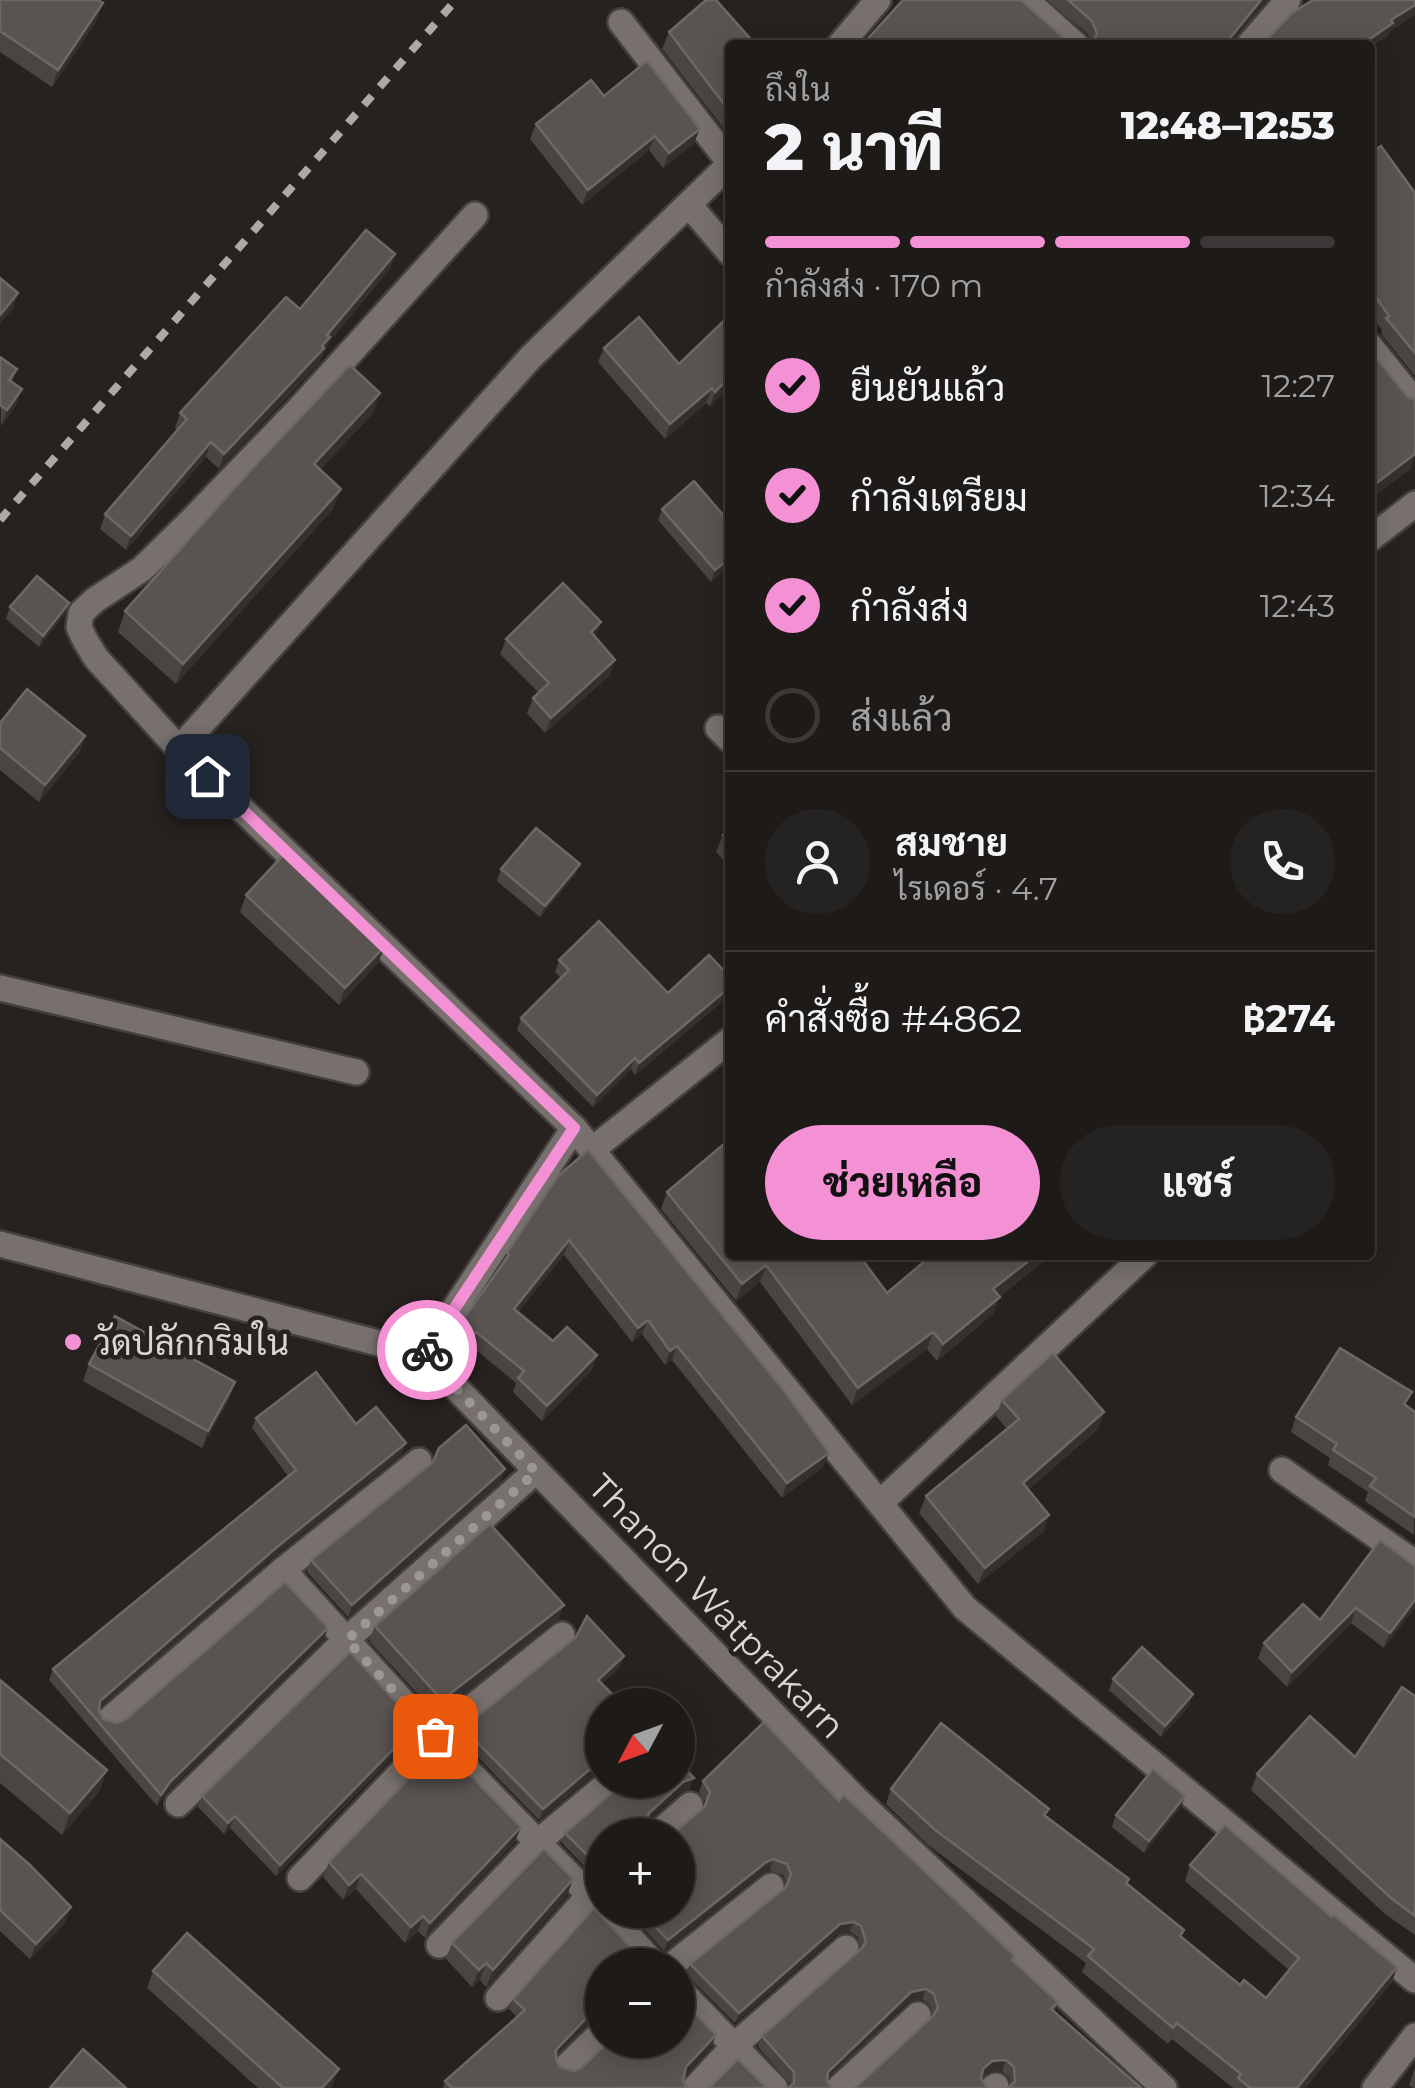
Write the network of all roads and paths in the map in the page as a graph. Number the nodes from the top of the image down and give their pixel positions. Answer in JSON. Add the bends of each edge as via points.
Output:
{"nodes":[{"id":1,"x":878,"y":0,"type":"edge"},
{"id":2,"x":1026,"y":0,"type":"edge"},
{"id":3,"x":1288,"y":0,"type":"edge"},
{"id":4,"x":621,"y":22,"type":"dead end"},
{"id":5,"x":844,"y":40,"type":"edge"},
{"id":6,"x":1070,"y":40,"type":"edge"},
{"id":7,"x":1253,"y":40,"type":"edge"},
{"id":8,"x":725,"y":157,"type":"edge"},
{"id":9,"x":725,"y":169,"type":"edge"},
{"id":10,"x":690,"y":206,"type":"junction"},
{"id":11,"x":475,"y":214,"type":"dead end"},
{"id":12,"x":725,"y":247,"type":"edge"},
{"id":13,"x":1375,"y":352,"type":"edge"},
{"id":14,"x":1415,"y":402,"type":"edge"},
{"id":15,"x":1415,"y":504,"type":"edge"},
{"id":16,"x":1375,"y":535,"type":"edge"},
{"id":17,"x":179,"y":749,"type":"junction"},
{"id":18,"x":0,"y":988,"type":"edge"},
{"id":19,"x":725,"y":1044,"type":"edge"},
{"id":20,"x":356,"y":1072,"type":"dead end"},
{"id":21,"x":574,"y":1128,"type":"junction"},
{"id":22,"x":593,"y":1149,"type":"junction"},
{"id":23,"x":0,"y":1244,"type":"edge"},
{"id":24,"x":1141,"y":1260,"type":"edge"},
{"id":25,"x":424,"y":1355,"type":"junction"},
{"id":26,"x":419,"y":1461,"type":"dead end"},
{"id":27,"x":1282,"y":1470,"type":"dead end"},
{"id":28,"x":536,"y":1472,"type":"junction"},
{"id":29,"x":880,"y":1504,"type":"junction"},
{"id":30,"x":1415,"y":1564,"type":"edge"},
{"id":31,"x":283,"y":1570,"type":"junction"},
{"id":32,"x":562,"y":1635,"type":"dead end"},
{"id":33,"x":347,"y":1640,"type":"junction"},
{"id":34,"x":110,"y":1718,"type":"edge"},
{"id":35,"x":435,"y":1736,"type":"junction"},
{"id":36,"x":590,"y":1798,"type":"edge"},
{"id":37,"x":178,"y":1804,"type":"dead end"},
{"id":38,"x":690,"y":1805,"type":"dead end"},
{"id":39,"x":675,"y":1818,"type":"edge"},
{"id":40,"x":539,"y":1841,"type":"junction"},
{"id":41,"x":300,"y":1878,"type":"dead end"},
{"id":42,"x":585,"y":1884,"type":"edge"},
{"id":43,"x":770,"y":1886,"type":"dead end"},
{"id":44,"x":585,"y":1913,"type":"edge"},
{"id":45,"x":625,"y":1928,"type":"edge"},
{"id":46,"x":439,"y":1945,"type":"dead end"},
{"id":47,"x":641,"y":1948,"type":"edge"},
{"id":48,"x":693,"y":1948,"type":"edge"},
{"id":49,"x":846,"y":1948,"type":"dead end"},
{"id":50,"x":1415,"y":1980,"type":"edge"},
{"id":51,"x":498,"y":1998,"type":"dead end"},
{"id":52,"x":695,"y":2005,"type":"edge"},
{"id":53,"x":918,"y":2014,"type":"dead end"},
{"id":54,"x":1415,"y":2036,"type":"edge"},
{"id":55,"x":735,"y":2046,"type":"junction"},
{"id":56,"x":585,"y":2049,"type":"edge"},
{"id":57,"x":567,"y":2066,"type":"edge"},
{"id":58,"x":695,"y":2088,"type":"edge"},
{"id":59,"x":775,"y":2088,"type":"edge"},
{"id":60,"x":839,"y":2088,"type":"edge"},
{"id":61,"x":1164,"y":2088,"type":"edge"},
{"id":62,"x":1375,"y":2088,"type":"edge"}],
"edges":[{"from":1,"to":5,"type":"street"},
{"from":2,"to":6,"type":"street"},
{"from":3,"to":7,"type":"street"},
{"from":4,"to":8,"type":"street"},
{"from":9,"to":10,"type":"street"},
{"from":10,"to":12,"type":"street"},
{"from":10,"to":17,"type":"street","via":[[532,358]]},
{"from":11,"to":17,"type":"street","via":[[190,522],[81,614],[78,627],[96,658]]},
{"from":13,"to":14,"type":"street"},
{"from":15,"to":16,"type":"street"},
{"from":17,"to":21,"type":"street"},
{"from":18,"to":20,"type":"street"},
{"from":19,"to":22,"type":"street"},
{"from":21,"to":22,"type":"street"},
{"from":21,"to":25,"type":"street"},
{"from":22,"to":29,"type":"street"},
{"from":23,"to":25,"type":"street"},
{"from":24,"to":29,"type":"street"},
{"from":25,"to":28,"type":"street","name":"Thanon Watprakarn"},
{"from":26,"to":31,"type":"street"},
{"from":27,"to":30,"type":"street"},
{"from":28,"to":33,"type":"street"},
{"from":28,"to":61,"type":"street","name":"Thanon Watprakarn","via":[[855,1798]]},
{"from":29,"to":50,"type":"street","via":[[965,1608]]},
{"from":31,"to":33,"type":"street"},
{"from":31,"to":34,"type":"street"},
{"from":32,"to":35,"type":"street"},
{"from":33,"to":35,"type":"street"},
{"from":33,"to":37,"type":"street"},
{"from":35,"to":40,"type":"street"},
{"from":35,"to":41,"type":"street"},
{"from":36,"to":40,"type":"street"},
{"from":38,"to":39,"type":"street"},
{"from":40,"to":42,"type":"street"},
{"from":40,"to":46,"type":"street"},
{"from":43,"to":48,"type":"street"},
{"from":44,"to":51,"type":"street"},
{"from":45,"to":47,"type":"street"},
{"from":49,"to":55,"type":"street"},
{"from":52,"to":55,"type":"street"},
{"from":53,"to":60,"type":"street"},
{"from":54,"to":62,"type":"street"},
{"from":55,"to":58,"type":"street"},
{"from":55,"to":59,"type":"street"},
{"from":56,"to":57,"type":"street"}]}
